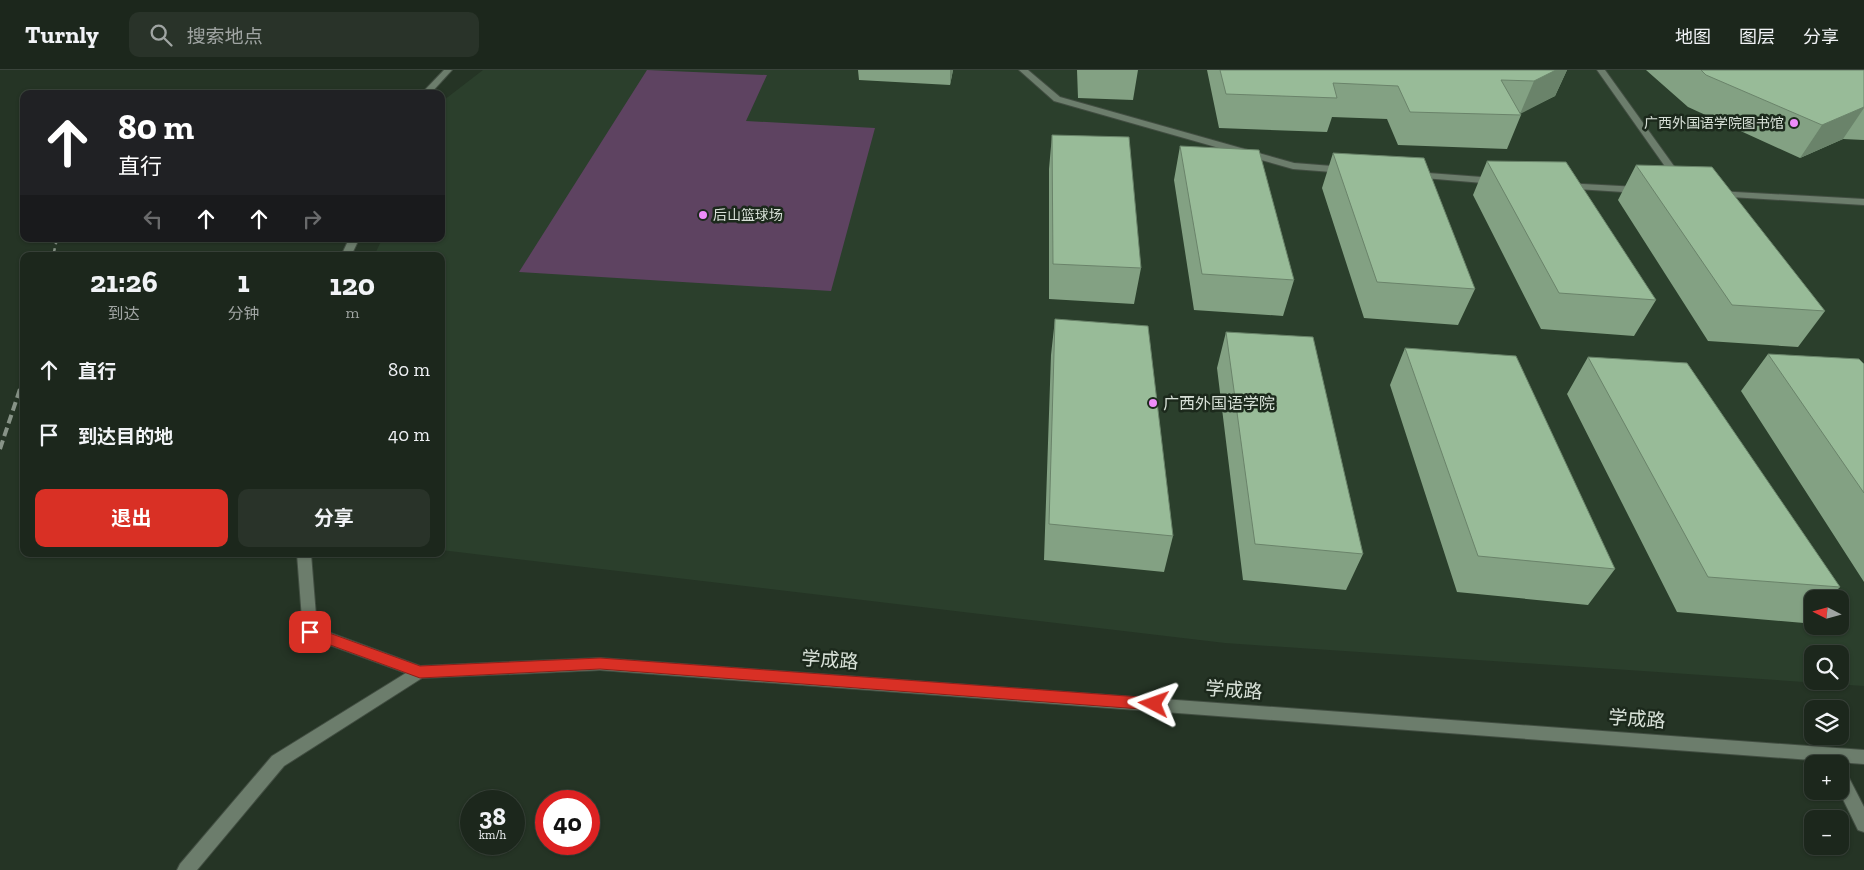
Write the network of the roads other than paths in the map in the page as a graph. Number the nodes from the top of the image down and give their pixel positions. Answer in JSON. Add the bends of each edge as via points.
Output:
{"nodes":[{"id":1,"x":448,"y":70,"type":"edge"},
{"id":2,"x":1023,"y":70,"type":"edge"},
{"id":3,"x":1601,"y":70,"type":"edge"},
{"id":4,"x":429,"y":90,"type":"edge"},
{"id":5,"x":1351,"y":170,"type":"edge"},
{"id":6,"x":1409,"y":175,"type":"edge"},
{"id":7,"x":1506,"y":182,"type":"edge"},
{"id":8,"x":1682,"y":184,"type":"edge"},
{"id":9,"x":1554,"y":186,"type":"edge"},
{"id":10,"x":1649,"y":191,"type":"edge"},
{"id":11,"x":1707,"y":194,"type":"edge"},
{"id":12,"x":1864,"y":202,"type":"edge"},
{"id":13,"x":304,"y":557,"type":"edge"},
{"id":14,"x":420,"y":672,"type":"junction"},
{"id":15,"x":1804,"y":756,"type":"edge"},
{"id":16,"x":1849,"y":757,"type":"edge"},
{"id":17,"x":1864,"y":757,"type":"edge"},
{"id":18,"x":1849,"y":795,"type":"edge"},
{"id":19,"x":1864,"y":824,"type":"edge"},
{"id":20,"x":186,"y":870,"type":"edge"}],
"edges":[{"from":1,"to":4,"type":"street"},
{"from":2,"to":5,"type":"street","via":[[1057,99],[1293,166]]},
{"from":3,"to":8,"type":"street"},
{"from":6,"to":7,"type":"street"},
{"from":9,"to":10,"type":"street"},
{"from":11,"to":12,"type":"street"},
{"from":13,"to":14,"type":"street","via":[[310,632]]},
{"from":14,"to":15,"type":"street","name":"学成路","via":[[600,664]]},
{"from":14,"to":20,"type":"street","via":[[278,761]]},
{"from":16,"to":17,"type":"street","name":"学成路"},
{"from":18,"to":19,"type":"street"}]}
